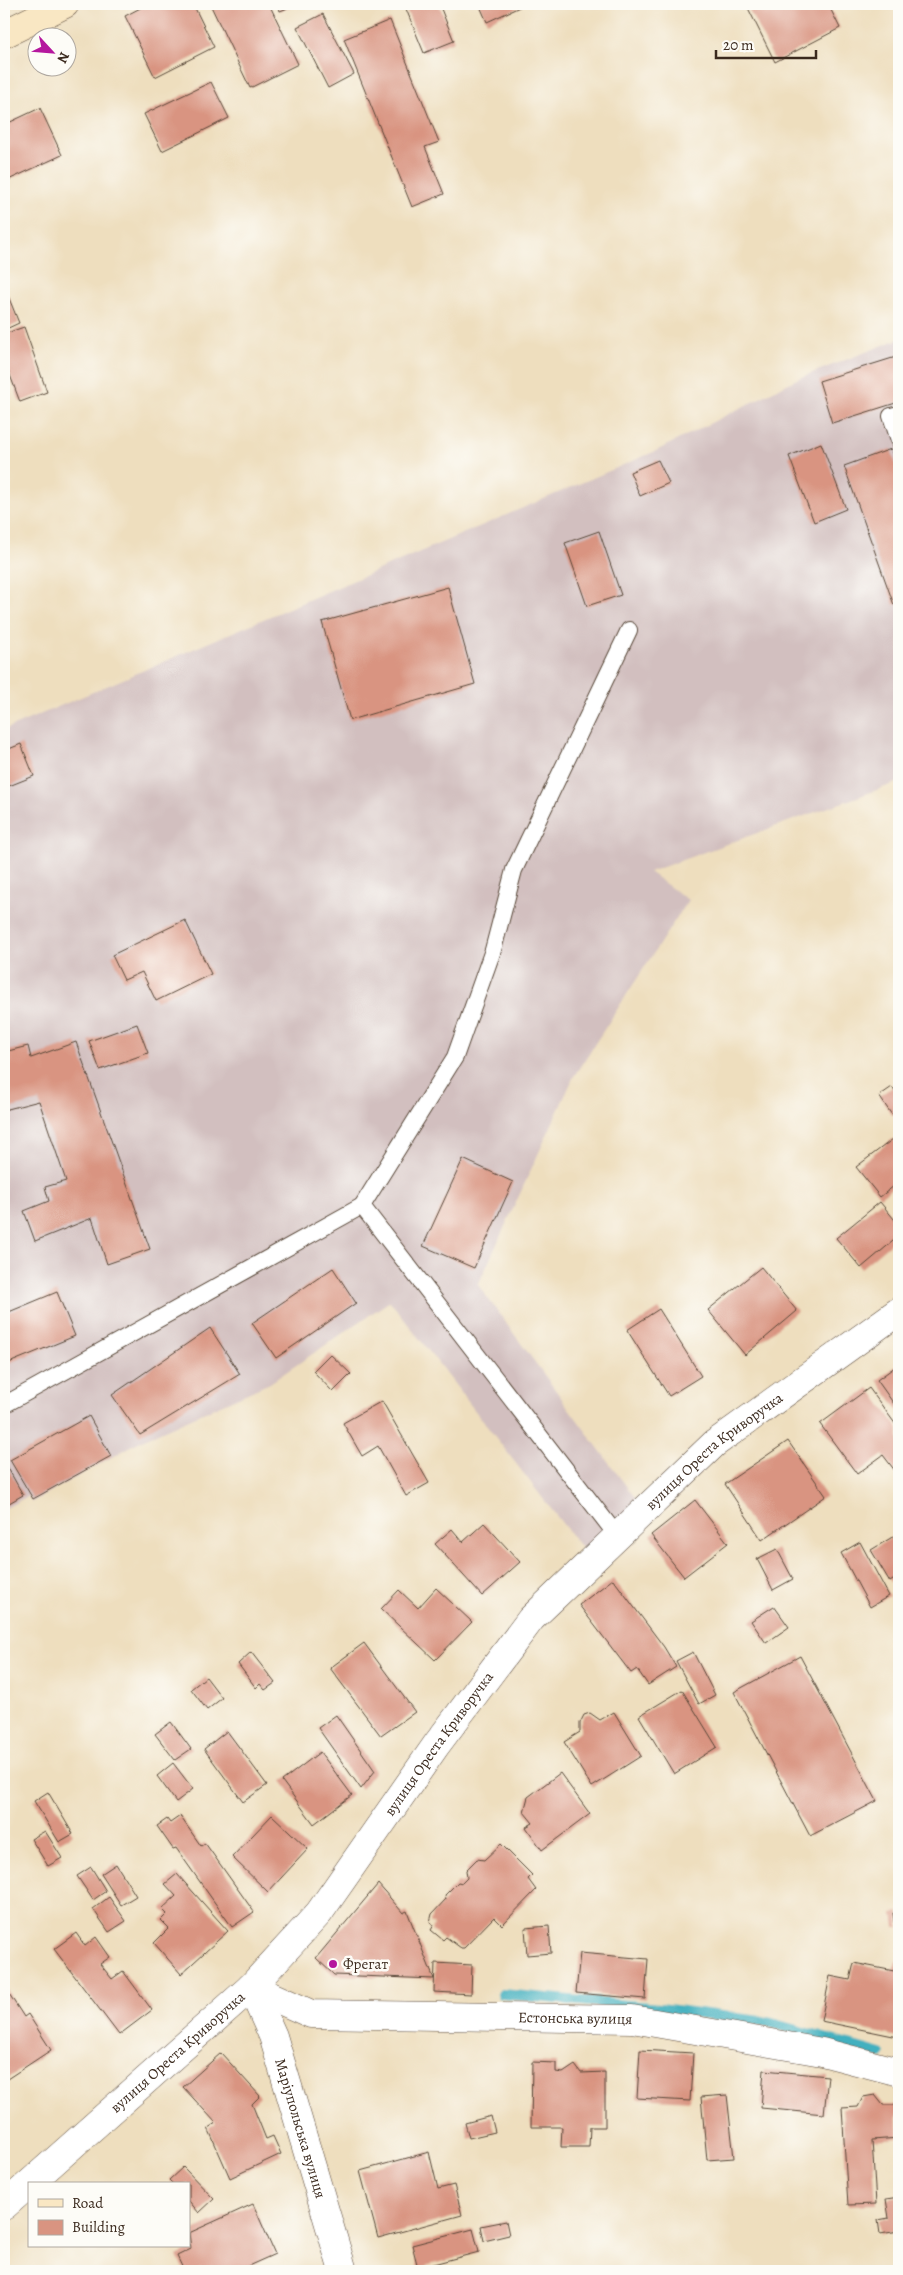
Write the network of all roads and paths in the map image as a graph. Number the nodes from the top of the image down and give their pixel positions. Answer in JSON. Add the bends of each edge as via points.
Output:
{"nodes":[{"id":1,"x":65,"y":4,"type":"edge"},
{"id":2,"x":4,"y":34,"type":"edge"},
{"id":3,"x":899,"y":414,"type":"edge"},
{"id":4,"x":899,"y":440,"type":"edge"},
{"id":5,"x":629,"y":630,"type":"dead end"},
{"id":6,"x":362,"y":1206,"type":"junction"},
{"id":7,"x":899,"y":1311,"type":"edge"},
{"id":8,"x":4,"y":1405,"type":"edge"},
{"id":9,"x":618,"y":1536,"type":"junction"},
{"id":10,"x":251,"y":1987,"type":"junction"},
{"id":11,"x":899,"y":2072,"type":"edge"},
{"id":12,"x":31,"y":2182,"type":"edge"},
{"id":13,"x":28,"y":2185,"type":"edge"},
{"id":14,"x":4,"y":2206,"type":"edge"},
{"id":15,"x":343,"y":2271,"type":"edge"}],
"edges":[{"from":1,"to":2,"type":"street"},
{"from":3,"to":4,"type":"lane","via":[[891,416]]},
{"from":5,"to":6,"type":"lane","via":[[514,870],[494,950],[455,1057]]},
{"from":6,"to":8,"type":"lane"},
{"from":6,"to":9,"type":"lane"},
{"from":7,"to":9,"type":"street","name":"вулиця Ореста Криворучка","via":[[714,1444]]},
{"from":9,"to":10,"type":"street","name":"вулиця Ореста Криворучка","via":[[531,1618],[437,1744],[319,1912]]},
{"from":10,"to":11,"type":"street","name":"Естонська вулиця","via":[[311,2014],[632,2018],[822,2052]]},
{"from":10,"to":12,"type":"street","name":"вулиця Ореста Криворучка"},
{"from":10,"to":15,"type":"street","name":"Маріупольська вулиця","via":[[273,2036]]},
{"from":13,"to":14,"type":"street","name":"вулиця Ореста Криворучка"}]}
